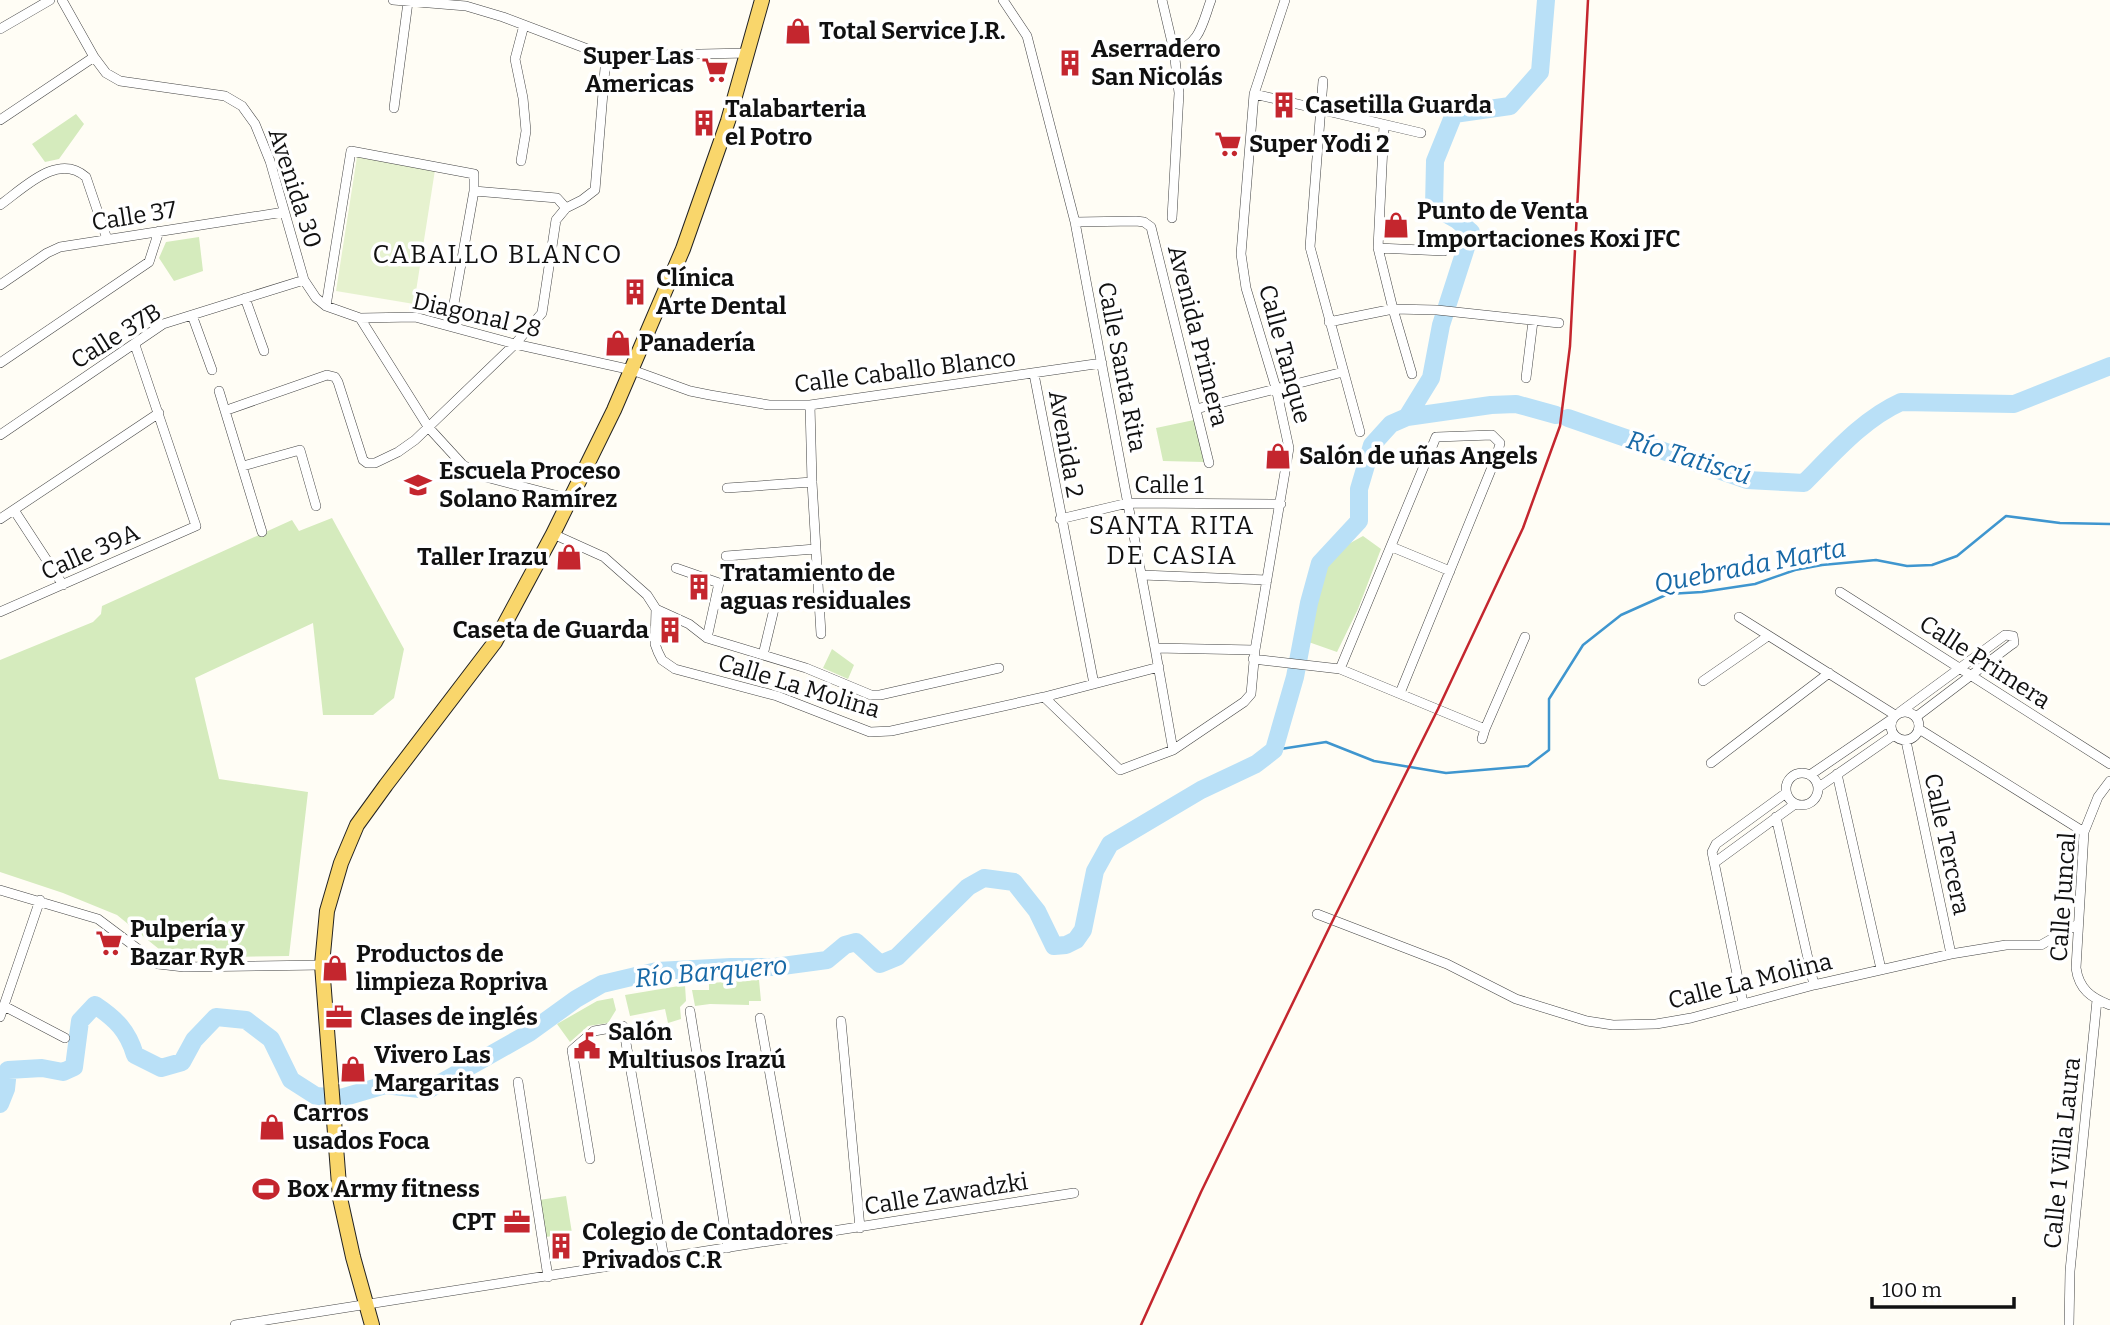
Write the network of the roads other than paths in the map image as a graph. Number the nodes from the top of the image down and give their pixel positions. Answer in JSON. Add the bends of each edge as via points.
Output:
{"nodes":[{"id":1,"x":50,"y":0,"type":"edge"},
{"id":2,"x":61,"y":0,"type":"edge"},
{"id":3,"x":393,"y":0,"type":"edge"},
{"id":4,"x":762,"y":0,"type":"edge"},
{"id":5,"x":1003,"y":0,"type":"edge"},
{"id":6,"x":1162,"y":0,"type":"edge"},
{"id":7,"x":1211,"y":0,"type":"edge"},
{"id":8,"x":1285,"y":0,"type":"edge"},
{"id":9,"x":408,"y":2,"type":"junction"},
{"id":10,"x":470,"y":3,"type":"edge"},
{"id":11,"x":524,"y":25,"type":"junction"},
{"id":12,"x":0,"y":29,"type":"edge"},
{"id":13,"x":1174,"y":51,"type":"junction"},
{"id":14,"x":748,"y":53,"type":"junction"},
{"id":15,"x":606,"y":56,"type":"junction"},
{"id":16,"x":94,"y":57,"type":"junction"},
{"id":17,"x":1323,"y":81,"type":"dead end"},
{"id":18,"x":1254,"y":94,"type":"junction"},
{"id":19,"x":394,"y":108,"type":"dead end"},
{"id":20,"x":1320,"y":110,"type":"junction"},
{"id":21,"x":1,"y":118,"type":"edge"},
{"id":22,"x":1384,"y":125,"type":"junction"},
{"id":23,"x":1421,"y":133,"type":"dead end"},
{"id":24,"x":521,"y":160,"type":"dead end"},
{"id":25,"x":474,"y":191,"type":"junction"},
{"id":26,"x":0,"y":205,"type":"edge"},
{"id":27,"x":566,"y":208,"type":"junction"},
{"id":28,"x":284,"y":212,"type":"junction"},
{"id":29,"x":1172,"y":218,"type":"dead end"},
{"id":30,"x":1075,"y":222,"type":"junction"},
{"id":31,"x":159,"y":231,"type":"junction"},
{"id":32,"x":107,"y":239,"type":"junction"},
{"id":33,"x":1378,"y":248,"type":"junction"},
{"id":34,"x":1444,"y":251,"type":"dead end"},
{"id":35,"x":304,"y":280,"type":"junction"},
{"id":36,"x":0,"y":285,"type":"edge"},
{"id":37,"x":245,"y":298,"type":"junction"},
{"id":38,"x":316,"y":298,"type":"joint"},
{"id":39,"x":326,"y":306,"type":"junction"},
{"id":40,"x":1393,"y":309,"type":"junction"},
{"id":41,"x":192,"y":315,"type":"junction"},
{"id":42,"x":359,"y":318,"type":"junction"},
{"id":43,"x":1533,"y":321,"type":"junction"},
{"id":44,"x":1329,"y":322,"type":"junction"},
{"id":45,"x":1559,"y":323,"type":"dead end"},
{"id":46,"x":450,"y":326,"type":"junction"},
{"id":47,"x":515,"y":344,"type":"junction"},
{"id":48,"x":135,"y":345,"type":"junction"},
{"id":49,"x":264,"y":351,"type":"dead end"},
{"id":50,"x":0,"y":363,"type":"edge"},
{"id":51,"x":1102,"y":363,"type":"junction"},
{"id":52,"x":212,"y":370,"type":"dead end"},
{"id":53,"x":632,"y":370,"type":"junction"},
{"id":54,"x":1343,"y":372,"type":"junction"},
{"id":55,"x":1034,"y":374,"type":"junction"},
{"id":56,"x":1412,"y":374,"type":"dead end"},
{"id":57,"x":1526,"y":378,"type":"dead end"},
{"id":58,"x":1276,"y":388,"type":"junction"},
{"id":59,"x":219,"y":391,"type":"dead end"},
{"id":60,"x":810,"y":405,"type":"junction"},
{"id":61,"x":1196,"y":409,"type":"junction"},
{"id":62,"x":226,"y":410,"type":"junction"},
{"id":63,"x":159,"y":413,"type":"junction"},
{"id":64,"x":429,"y":428,"type":"junction"},
{"id":65,"x":1360,"y":432,"type":"dead end"},
{"id":66,"x":0,"y":435,"type":"edge"},
{"id":67,"x":1209,"y":463,"type":"dead end"},
{"id":68,"x":243,"y":466,"type":"junction"},
{"id":69,"x":812,"y":482,"type":"junction"},
{"id":70,"x":727,"y":488,"type":"dead end"},
{"id":71,"x":570,"y":499,"type":"junction"},
{"id":72,"x":1128,"y":503,"type":"junction"},
{"id":73,"x":1280,"y":504,"type":"junction"},
{"id":74,"x":316,"y":506,"type":"dead end"},
{"id":75,"x":14,"y":510,"type":"junction"},
{"id":76,"x":0,"y":519,"type":"edge"},
{"id":77,"x":1060,"y":519,"type":"junction"},
{"id":78,"x":262,"y":533,"type":"dead end"},
{"id":79,"x":553,"y":534,"type":"junction"},
{"id":80,"x":1391,"y":547,"type":"junction"},
{"id":81,"x":815,"y":549,"type":"junction"},
{"id":82,"x":726,"y":556,"type":"dead end"},
{"id":83,"x":676,"y":568,"type":"dead end"},
{"id":84,"x":1450,"y":571,"type":"junction"},
{"id":85,"x":1142,"y":575,"type":"junction"},
{"id":86,"x":1267,"y":580,"type":"junction"},
{"id":87,"x":63,"y":585,"type":"junction"},
{"id":88,"x":1840,"y":592,"type":"dead end"},
{"id":89,"x":1,"y":609,"type":"edge"},
{"id":90,"x":656,"y":609,"type":"junction"},
{"id":91,"x":774,"y":609,"type":"dead end"},
{"id":92,"x":1739,"y":617,"type":"dead end"},
{"id":93,"x":821,"y":634,"type":"dead end"},
{"id":94,"x":1768,"y":636,"type":"junction"},
{"id":95,"x":707,"y":638,"type":"junction"},
{"id":96,"x":1521,"y":641,"type":"dead end"},
{"id":97,"x":1155,"y":648,"type":"junction"},
{"id":98,"x":763,"y":655,"type":"junction"},
{"id":99,"x":1254,"y":655,"type":"junction"},
{"id":100,"x":1159,"y":667,"type":"junction"},
{"id":101,"x":999,"y":668,"type":"dead end"},
{"id":102,"x":1959,"y":668,"type":"junction"},
{"id":103,"x":1339,"y":669,"type":"junction"},
{"id":104,"x":1829,"y":673,"type":"junction"},
{"id":105,"x":1970,"y":676,"type":"junction"},
{"id":106,"x":1703,"y":681,"type":"dead end"},
{"id":107,"x":1094,"y":684,"type":"junction"},
{"id":108,"x":1400,"y":693,"type":"junction"},
{"id":109,"x":1044,"y":697,"type":"junction"},
{"id":110,"x":1896,"y":715,"type":"junction"},
{"id":111,"x":1916,"y":717,"type":"junction"},
{"id":112,"x":1485,"y":729,"type":"junction"},
{"id":113,"x":1919,"y":729,"type":"junction"},
{"id":114,"x":1894,"y":735,"type":"junction"},
{"id":115,"x":1482,"y":739,"type":"dead end"},
{"id":116,"x":1906,"y":741,"type":"junction"},
{"id":117,"x":1172,"y":750,"type":"junction"},
{"id":118,"x":1711,"y":763,"type":"dead end"},
{"id":119,"x":2110,"y":764,"type":"edge"},
{"id":120,"x":1837,"y":774,"type":"junction"},
{"id":121,"x":1810,"y":775,"type":"junction"},
{"id":122,"x":2110,"y":780,"type":"edge"},
{"id":123,"x":1819,"y":787,"type":"junction"},
{"id":124,"x":1786,"y":793,"type":"junction"},
{"id":125,"x":1795,"y":804,"type":"junction"},
{"id":126,"x":1776,"y":817,"type":"junction"},
{"id":127,"x":2084,"y":832,"type":"junction"},
{"id":128,"x":1714,"y":863,"type":"junction"},
{"id":129,"x":0,"y":890,"type":"edge"},
{"id":130,"x":40,"y":900,"type":"junction"},
{"id":131,"x":1317,"y":914,"type":"dead end"},
{"id":132,"x":2078,"y":924,"type":"junction"},
{"id":133,"x":1951,"y":954,"type":"junction"},
{"id":134,"x":322,"y":965,"type":"junction"},
{"id":135,"x":1881,"y":969,"type":"junction"},
{"id":136,"x":1814,"y":985,"type":"junction"},
{"id":137,"x":4,"y":988,"type":"edge"},
{"id":138,"x":2097,"y":1000,"type":"junction"},
{"id":139,"x":1742,"y":1003,"type":"junction"},
{"id":140,"x":2110,"y":1005,"type":"edge"},
{"id":141,"x":4,"y":1006,"type":"junction"},
{"id":142,"x":690,"y":1011,"type":"dead end"},
{"id":143,"x":0,"y":1017,"type":"edge"},
{"id":144,"x":760,"y":1018,"type":"dead end"},
{"id":145,"x":842,"y":1021,"type":"dead end"},
{"id":146,"x":65,"y":1038,"type":"dead end"},
{"id":147,"x":518,"y":1082,"type":"dead end"},
{"id":148,"x":590,"y":1160,"type":"dead end"},
{"id":149,"x":1074,"y":1193,"type":"dead end"},
{"id":150,"x":860,"y":1228,"type":"junction"},
{"id":151,"x":799,"y":1238,"type":"junction"},
{"id":152,"x":729,"y":1248,"type":"junction"},
{"id":153,"x":664,"y":1258,"type":"junction"},
{"id":154,"x":548,"y":1277,"type":"junction"},
{"id":155,"x":368,"y":1304,"type":"junction"},
{"id":156,"x":235,"y":1325,"type":"edge"},
{"id":157,"x":372,"y":1325,"type":"edge"},
{"id":158,"x":2069,"y":1325,"type":"edge"}],
"edges":[{"from":1,"to":12,"type":"street"},
{"from":2,"to":16,"type":"street","name":"Avenida 30"},
{"from":3,"to":9,"type":"street"},
{"from":4,"to":14,"type":"main road"},
{"from":5,"to":30,"type":"street","name":"Calle Santa Rita","via":[[1027,36]]},
{"from":6,"to":13,"type":"street","name":"Avenida Primera"},
{"from":7,"to":13,"type":"street","via":[[1197,37],[1191,45]]},
{"from":8,"to":18,"type":"street","name":"Calle Tanque"},
{"from":9,"to":10,"type":"street"},
{"from":9,"to":19,"type":"street"},
{"from":10,"to":11,"type":"street"},
{"from":11,"to":15,"type":"street"},
{"from":11,"to":24,"type":"street","via":[[515,59],[526,131]]},
{"from":13,"to":29,"type":"street","name":"Avenida Primera","via":[[1179,93]]},
{"from":14,"to":15,"type":"street"},
{"from":14,"to":53,"type":"main road","via":[[683,249]]},
{"from":15,"to":27,"type":"street","via":[[595,190]]},
{"from":16,"to":21,"type":"street"},
{"from":16,"to":28,"type":"street","name":"Avenida 30","via":[[106,73],[120,80],[225,96],[242,106],[270,161]]},
{"from":17,"to":20,"type":"street"},
{"from":18,"to":20,"type":"street"},
{"from":18,"to":58,"type":"street","name":"Calle Tanque","via":[[1241,254],[1246,289]]},
{"from":20,"to":22,"type":"street"},
{"from":20,"to":44,"type":"street","via":[[1310,247]]},
{"from":22,"to":23,"type":"street"},
{"from":22,"to":33,"type":"street"},
{"from":25,"to":27,"type":"street","via":[[556,198]]},
{"from":25,"to":39,"type":"street","via":[[474,174],[351,151]]},
{"from":25,"to":46,"type":"street"},
{"from":26,"to":32,"type":"street","via":[[54,168],[79,170],[86,177]]},
{"from":27,"to":47,"type":"street","via":[[556,220],[542,313]]},
{"from":28,"to":31,"type":"street","name":"Calle 37"},
{"from":28,"to":35,"type":"street","name":"Avenida 30"},
{"from":30,"to":51,"type":"street","name":"Calle Santa Rita"},
{"from":30,"to":61,"type":"street","name":"Avenida Primera","via":[[1144,222],[1151,227]]},
{"from":31,"to":32,"type":"street","name":"Calle 37"},
{"from":31,"to":50,"type":"street","via":[[149,262]]},
{"from":32,"to":36,"type":"street","name":"Calle 37","via":[[53,250]]},
{"from":33,"to":34,"type":"street"},
{"from":33,"to":40,"type":"street"},
{"from":35,"to":37,"type":"street","name":"Calle 37B"},
{"from":35,"to":38,"type":"street","name":"Avenida 30"},
{"from":37,"to":41,"type":"street","name":"Calle 37B"},
{"from":37,"to":49,"type":"street"},
{"from":38,"to":39,"type":"street","name":"Diagonal 28"},
{"from":39,"to":42,"type":"street","name":"Diagonal 28"},
{"from":40,"to":43,"type":"street"},
{"from":40,"to":44,"type":"street"},
{"from":40,"to":56,"type":"street"},
{"from":41,"to":48,"type":"street","name":"Calle 37B","via":[[163,324]]},
{"from":41,"to":52,"type":"street"},
{"from":42,"to":46,"type":"street","name":"Diagonal 28","via":[[407,316]]},
{"from":42,"to":64,"type":"street"},
{"from":43,"to":45,"type":"street"},
{"from":43,"to":57,"type":"street"},
{"from":44,"to":54,"type":"street"},
{"from":46,"to":47,"type":"street","name":"Diagonal 28"},
{"from":47,"to":53,"type":"street","name":"Diagonal 28"},
{"from":47,"to":64,"type":"street"},
{"from":48,"to":63,"type":"street"},
{"from":48,"to":66,"type":"street","name":"Calle 37B"},
{"from":51,"to":55,"type":"street","name":"Calle Caballo Blanco"},
{"from":51,"to":72,"type":"street","name":"Calle Santa Rita"},
{"from":53,"to":60,"type":"street","name":"Calle Caballo Blanco","via":[[710,396],[769,405]]},
{"from":53,"to":71,"type":"main road"},
{"from":54,"to":58,"type":"street"},
{"from":54,"to":65,"type":"street"},
{"from":55,"to":60,"type":"street","name":"Calle Caballo Blanco"},
{"from":55,"to":77,"type":"street","name":"Avenida 2"},
{"from":58,"to":61,"type":"street"},
{"from":58,"to":73,"type":"street","name":"Calle Tanque","via":[[1289,448]]},
{"from":59,"to":62,"type":"street"},
{"from":60,"to":69,"type":"street"},
{"from":61,"to":67,"type":"street","name":"Avenida Primera"},
{"from":62,"to":64,"type":"street","via":[[321,376],[335,377],[363,460],[371,464],[398,452]]},
{"from":62,"to":68,"type":"street"},
{"from":63,"to":75,"type":"street"},
{"from":63,"to":87,"type":"street","name":"Calle 39A","via":[[196,526]]},
{"from":64,"to":71,"type":"street","via":[[471,471]]},
{"from":68,"to":74,"type":"street","via":[[300,450]]},
{"from":68,"to":78,"type":"street"},
{"from":69,"to":70,"type":"street"},
{"from":69,"to":81,"type":"street"},
{"from":71,"to":79,"type":"main road"},
{"from":72,"to":73,"type":"street","name":"Calle 1"},
{"from":72,"to":77,"type":"street","name":"Calle 1"},
{"from":72,"to":85,"type":"street","name":"Calle Santa Rita"},
{"from":73,"to":86,"type":"street","name":"Calle Tanque"},
{"from":75,"to":76,"type":"street"},
{"from":75,"to":87,"type":"street"},
{"from":77,"to":107,"type":"street","name":"Avenida 2"},
{"from":79,"to":90,"type":"street","via":[[612,563]]},
{"from":79,"to":134,"type":"main road","via":[[495,642],[357,825],[327,911]]},
{"from":80,"to":84,"type":"street"},
{"from":80,"to":84,"type":"street","via":[[1436,436],[1492,435],[1500,447]]},
{"from":80,"to":103,"type":"street"},
{"from":81,"to":82,"type":"street"},
{"from":81,"to":93,"type":"street"},
{"from":83,"to":95,"type":"street","via":[[719,583]]},
{"from":84,"to":108,"type":"street"},
{"from":85,"to":86,"type":"street"},
{"from":85,"to":97,"type":"street","name":"Calle Santa Rita"},
{"from":86,"to":99,"type":"street","name":"Calle Tanque"},
{"from":87,"to":89,"type":"street","name":"Calle 39A"},
{"from":88,"to":102,"type":"street","name":"Calle Primera"},
{"from":90,"to":95,"type":"street"},
{"from":90,"to":109,"type":"street","name":"Calle La Molina","via":[[658,652],[675,669],[777,696],[870,732]]},
{"from":91,"to":98,"type":"street"},
{"from":92,"to":94,"type":"street"},
{"from":94,"to":104,"type":"street"},
{"from":94,"to":106,"type":"street"},
{"from":95,"to":98,"type":"street"},
{"from":96,"to":112,"type":"street"},
{"from":97,"to":99,"type":"street"},
{"from":97,"to":100,"type":"street","name":"Calle Santa Rita"},
{"from":98,"to":101,"type":"street","via":[[806,667],[870,695]]},
{"from":99,"to":103,"type":"street"},
{"from":99,"to":117,"type":"street","name":"Calle Tanque","via":[[1251,694]]},
{"from":100,"to":107,"type":"street","name":"Calle La Molina"},
{"from":100,"to":117,"type":"street","name":"Calle Santa Rita"},
{"from":102,"to":105,"type":"street","name":"Calle Primera"},
{"from":102,"to":105,"type":"street","via":[[2009,636],[2014,643]]},
{"from":102,"to":110,"type":"street"},
{"from":103,"to":108,"type":"street"},
{"from":104,"to":110,"type":"street"},
{"from":104,"to":118,"type":"street"},
{"from":105,"to":111,"type":"street"},
{"from":105,"to":119,"type":"street","name":"Calle Primera"},
{"from":107,"to":109,"type":"street","name":"Calle La Molina"},
{"from":108,"to":112,"type":"street"},
{"from":109,"to":117,"type":"street","name":"Calle Tanque","via":[[1120,770]]},
{"from":110,"to":111,"type":"street","via":[[1909,712]]},
{"from":110,"to":114,"type":"street","via":[[1891,726]]},
{"from":110,"to":121,"type":"street"},
{"from":111,"to":113,"type":"street"},
{"from":112,"to":115,"type":"street"},
{"from":113,"to":116,"type":"street"},
{"from":113,"to":127,"type":"street"},
{"from":114,"to":116,"type":"street"},
{"from":114,"to":120,"type":"street"},
{"from":116,"to":133,"type":"street","name":"Calle Tercera"},
{"from":120,"to":123,"type":"street"},
{"from":120,"to":135,"type":"street"},
{"from":121,"to":123,"type":"street"},
{"from":121,"to":124,"type":"street","via":[[1799,773],[1790,778]]},
{"from":122,"to":127,"type":"street","name":"Calle Juncal"},
{"from":123,"to":125,"type":"street","via":[[1812,803]]},
{"from":124,"to":125,"type":"street"},
{"from":124,"to":128,"type":"street","via":[[1716,844]]},
{"from":125,"to":126,"type":"street"},
{"from":126,"to":128,"type":"street"},
{"from":126,"to":136,"type":"street"},
{"from":127,"to":132,"type":"street","name":"Calle Juncal"},
{"from":128,"to":139,"type":"street"},
{"from":129,"to":130,"type":"street"},
{"from":130,"to":134,"type":"street","via":[[98,919],[158,964]]},
{"from":130,"to":137,"type":"street"},
{"from":131,"to":139,"type":"street","name":"Calle La Molina","via":[[1447,964],[1516,999],[1587,1021],[1656,1024]]},
{"from":132,"to":133,"type":"street","name":"Calle La Molina","via":[[2041,944]]},
{"from":132,"to":138,"type":"street","name":"Calle Juncal","via":[[2078,981]]},
{"from":133,"to":135,"type":"street","name":"Calle La Molina"},
{"from":134,"to":155,"type":"main road","via":[[341,1198]]},
{"from":135,"to":136,"type":"street","name":"Calle La Molina"},
{"from":136,"to":139,"type":"street","name":"Calle La Molina"},
{"from":137,"to":141,"type":"street"},
{"from":138,"to":140,"type":"street"},
{"from":138,"to":158,"type":"street","name":"Calle 1 Villa Laura","via":[[2070,1271]]},
{"from":141,"to":143,"type":"street"},
{"from":141,"to":146,"type":"street"},
{"from":142,"to":152,"type":"street"},
{"from":144,"to":151,"type":"street"},
{"from":145,"to":150,"type":"street"},
{"from":147,"to":154,"type":"street"},
{"from":148,"to":153,"type":"street","via":[[572,1050],[594,1031],[623,1026]]},
{"from":149,"to":150,"type":"street","name":"Calle Zawadzki"},
{"from":150,"to":151,"type":"street","name":"Calle Zawadzki"},
{"from":151,"to":152,"type":"street","name":"Calle Zawadzki"},
{"from":152,"to":153,"type":"street","name":"Calle Zawadzki"},
{"from":153,"to":154,"type":"street","name":"Calle Zawadzki"},
{"from":154,"to":155,"type":"street","name":"Calle Zawadzki"},
{"from":155,"to":156,"type":"street","name":"Calle Zawadzki"},
{"from":155,"to":157,"type":"main road"}]}
